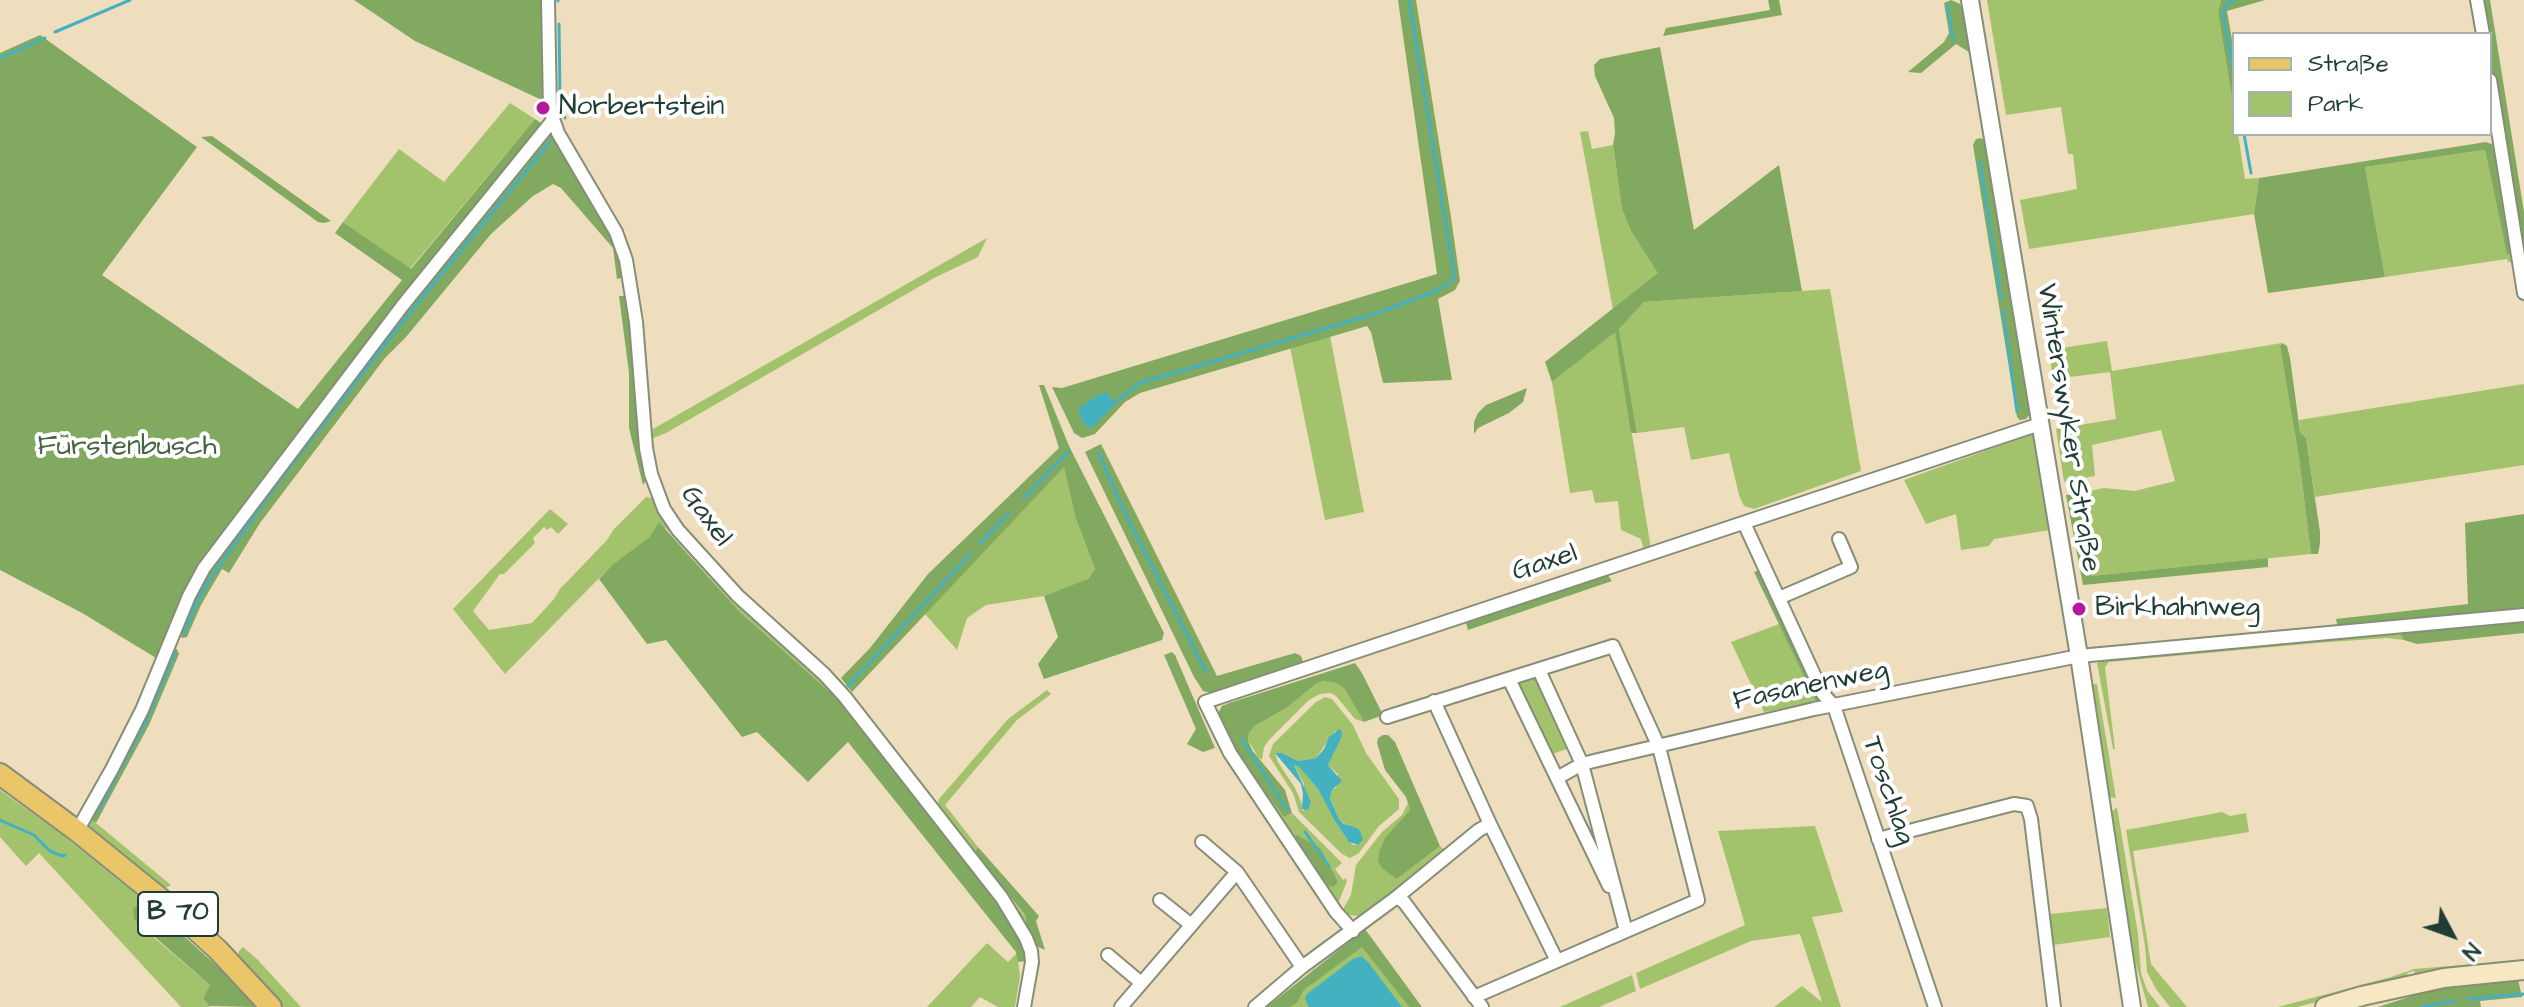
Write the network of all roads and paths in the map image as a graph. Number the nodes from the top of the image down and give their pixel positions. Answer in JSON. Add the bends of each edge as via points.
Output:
{"nodes":[{"id":1,"x":548,"y":0,"type":"edge"},
{"id":2,"x":1970,"y":0,"type":"edge"},
{"id":3,"x":2477,"y":0,"type":"edge"},
{"id":4,"x":2483,"y":32,"type":"edge"},
{"id":5,"x":2492,"y":93,"type":"edge"},
{"id":6,"x":553,"y":120,"type":"junction"},
{"id":7,"x":2524,"y":293,"type":"edge"},
{"id":8,"x":2040,"y":424,"type":"junction"},
{"id":9,"x":1744,"y":523,"type":"junction"},
{"id":10,"x":1839,"y":539,"type":"dead end"},
{"id":11,"x":1779,"y":598,"type":"junction"},
{"id":12,"x":2524,"y":615,"type":"edge"},
{"id":13,"x":2079,"y":656,"type":"junction"},
{"id":14,"x":1539,"y":670,"type":"junction"},
{"id":15,"x":1509,"y":679,"type":"junction"},
{"id":16,"x":1434,"y":701,"type":"junction"},
{"id":17,"x":1834,"y":706,"type":"junction"},
{"id":18,"x":1387,"y":717,"type":"dead end"},
{"id":19,"x":1659,"y":747,"type":"junction"},
{"id":20,"x":1582,"y":764,"type":"junction"},
{"id":21,"x":0,"y":774,"type":"edge"},
{"id":22,"x":1557,"y":778,"type":"junction"},
{"id":23,"x":1490,"y":824,"type":"junction"},
{"id":24,"x":77,"y":831,"type":"junction"},
{"id":25,"x":1878,"y":839,"type":"junction"},
{"id":26,"x":1202,"y":842,"type":"dead end"},
{"id":27,"x":1237,"y":872,"type":"junction"},
{"id":28,"x":1397,"y":897,"type":"junction"},
{"id":29,"x":1160,"y":900,"type":"dead end"},
{"id":30,"x":1620,"y":907,"type":"junction"},
{"id":31,"x":2117,"y":910,"type":"junction"},
{"id":32,"x":1190,"y":924,"type":"junction"},
{"id":33,"x":1353,"y":931,"type":"junction"},
{"id":34,"x":1626,"y":931,"type":"junction"},
{"id":35,"x":1108,"y":955,"type":"dead end"},
{"id":36,"x":1557,"y":961,"type":"junction"},
{"id":37,"x":1302,"y":967,"type":"junction"},
{"id":38,"x":2524,"y":970,"type":"edge"},
{"id":39,"x":1140,"y":982,"type":"junction"},
{"id":40,"x":1478,"y":1002,"type":"edge"},
{"id":41,"x":271,"y":1007,"type":"edge"},
{"id":42,"x":1024,"y":1007,"type":"edge"},
{"id":43,"x":1121,"y":1007,"type":"edge"},
{"id":44,"x":1255,"y":1007,"type":"edge"},
{"id":45,"x":1935,"y":1007,"type":"edge"},
{"id":46,"x":2054,"y":1007,"type":"edge"},
{"id":47,"x":2132,"y":1007,"type":"edge"},
{"id":48,"x":2143,"y":1007,"type":"edge"},
{"id":49,"x":2325,"y":1007,"type":"edge"}],
"edges":[{"from":1,"to":6,"type":"street","name":"Gaxel"},
{"from":2,"to":8,"type":"street","name":"Winterswyker Straße"},
{"from":3,"to":4,"type":"street"},
{"from":5,"to":7,"type":"street"},
{"from":6,"to":24,"type":"street","via":[[403,305],[204,568],[142,710]]},
{"from":6,"to":42,"type":"street","name":"Gaxel","via":[[616,232],[626,260],[646,448],[664,509],[738,596],[845,697],[993,886],[1026,938],[1032,962]]},
{"from":8,"to":9,"type":"street","name":"Gaxel"},
{"from":8,"to":13,"type":"street","name":"Winterswyker Straße"},
{"from":9,"to":11,"type":"street","name":"Toschlag"},
{"from":9,"to":33,"type":"street","name":"Gaxel","via":[[1205,702],[1230,753]]},
{"from":10,"to":11,"type":"street","via":[[1851,567]]},
{"from":11,"to":17,"type":"street","name":"Toschlag","via":[[1823,694]]},
{"from":12,"to":13,"type":"street"},
{"from":13,"to":17,"type":"street","name":"Fasanenweg"},
{"from":13,"to":31,"type":"street","name":"Winterswyker Straße"},
{"from":14,"to":15,"type":"street"},
{"from":14,"to":19,"type":"street","via":[[1613,646]]},
{"from":14,"to":20,"type":"street"},
{"from":15,"to":16,"type":"street"},
{"from":15,"to":22,"type":"street"},
{"from":16,"to":18,"type":"street"},
{"from":16,"to":23,"type":"street"},
{"from":17,"to":19,"type":"street","name":"Fasanenweg"},
{"from":17,"to":25,"type":"street","name":"Toschlag"},
{"from":19,"to":20,"type":"street","name":"Fasanenweg"},
{"from":19,"to":34,"type":"street","via":[[1698,900]]},
{"from":20,"to":22,"type":"street","name":"Fasanenweg"},
{"from":20,"to":30,"type":"street"},
{"from":21,"to":24,"type":"main road","number":"B 70"},
{"from":22,"to":30,"type":"street"},
{"from":23,"to":28,"type":"street"},
{"from":23,"to":36,"type":"street"},
{"from":24,"to":41,"type":"main road","number":"B 70","via":[[195,929]]},
{"from":25,"to":45,"type":"street","name":"Toschlag"},
{"from":25,"to":46,"type":"street","via":[[2014,804],[2027,806]]},
{"from":26,"to":27,"type":"street"},
{"from":27,"to":32,"type":"street"},
{"from":27,"to":37,"type":"street"},
{"from":28,"to":33,"type":"street"},
{"from":28,"to":40,"type":"street"},
{"from":29,"to":32,"type":"street"},
{"from":30,"to":34,"type":"street"},
{"from":31,"to":47,"type":"street","name":"Winterswyker Straße"},
{"from":31,"to":48,"type":"street"},
{"from":32,"to":39,"type":"street"},
{"from":33,"to":37,"type":"street"},
{"from":34,"to":36,"type":"street"},
{"from":35,"to":39,"type":"street"},
{"from":36,"to":40,"type":"street"},
{"from":37,"to":44,"type":"street"},
{"from":38,"to":49,"type":"main road","via":[[2444,978]]},
{"from":39,"to":43,"type":"street"}]}
